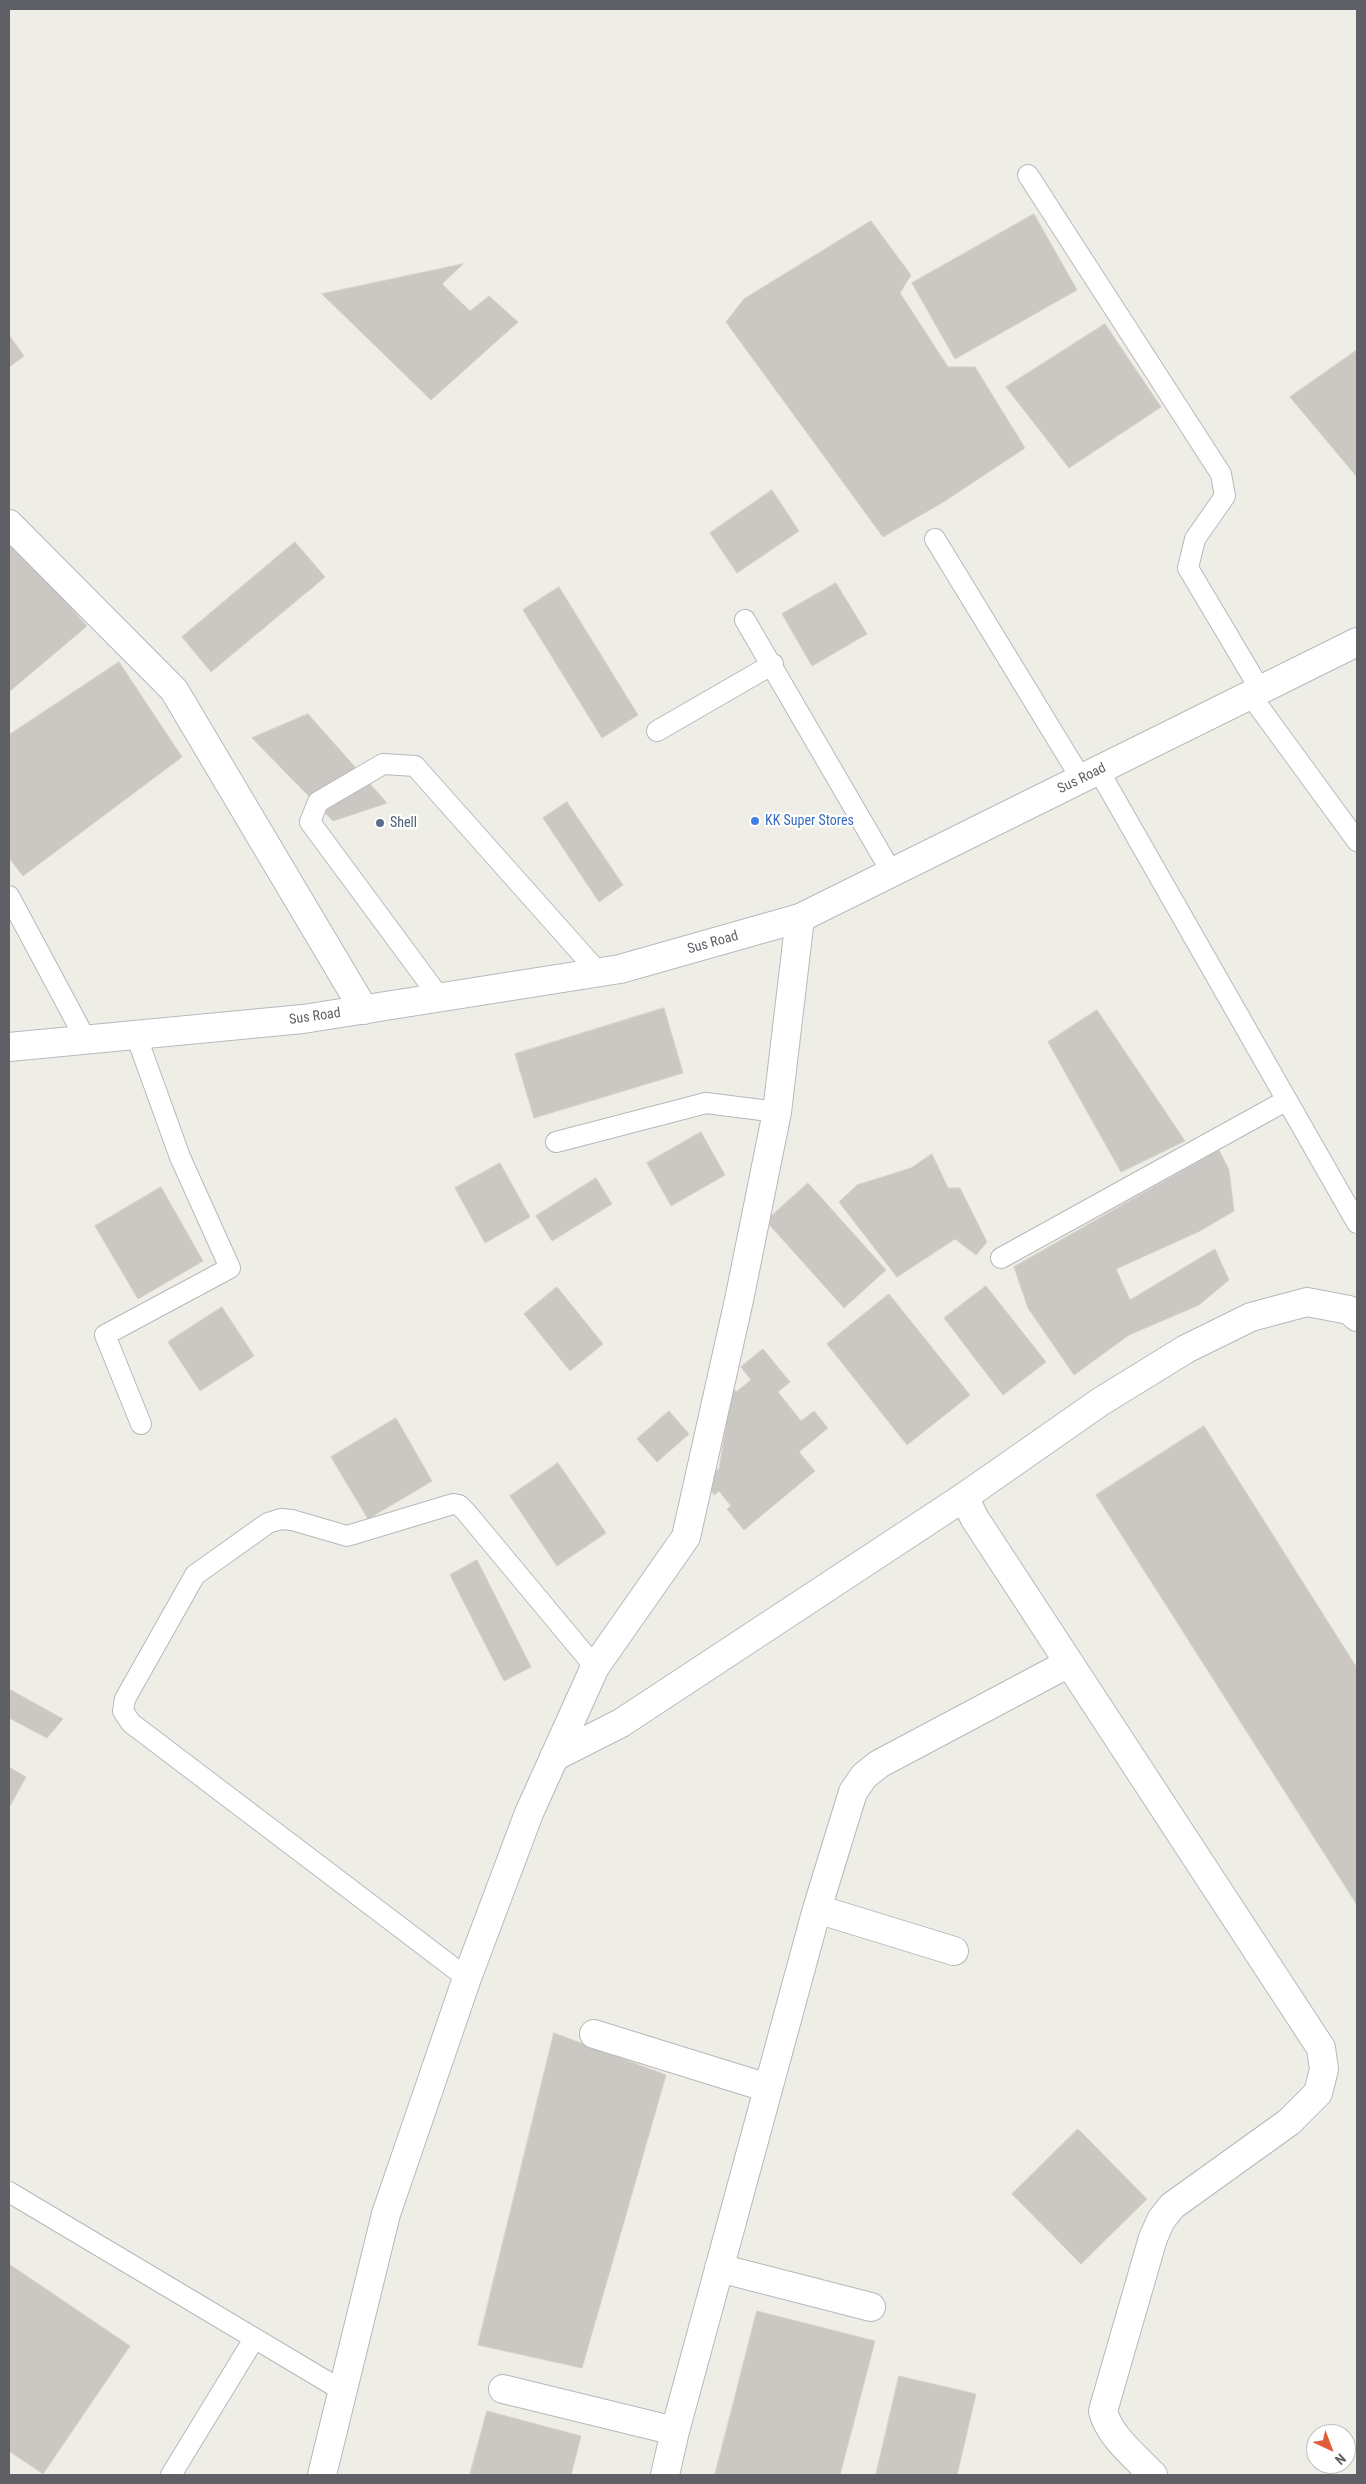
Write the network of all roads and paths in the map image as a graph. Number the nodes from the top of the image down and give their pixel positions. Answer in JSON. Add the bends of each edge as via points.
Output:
{"nodes":[{"id":1,"x":1028,"y":175,"type":"dead end"},
{"id":2,"x":9,"y":524,"type":"edge"},
{"id":3,"x":936,"y":539,"type":"dead end"},
{"id":4,"x":745,"y":620,"type":"dead end"},
{"id":5,"x":1357,"y":642,"type":"edge"},
{"id":6,"x":773,"y":664,"type":"junction"},
{"id":7,"x":1256,"y":694,"type":"junction"},
{"id":8,"x":657,"y":731,"type":"dead end"},
{"id":9,"x":1091,"y":775,"type":"junction"},
{"id":10,"x":1357,"y":841,"type":"edge"},
{"id":11,"x":892,"y":873,"type":"junction"},
{"id":12,"x":9,"y":896,"type":"edge"},
{"id":13,"x":800,"y":918,"type":"junction"},
{"id":14,"x":599,"y":973,"type":"junction"},
{"id":15,"x":440,"y":998,"type":"junction"},
{"id":16,"x":364,"y":1010,"type":"junction"},
{"id":17,"x":136,"y":1035,"type":"junction"},
{"id":18,"x":86,"y":1040,"type":"junction"},
{"id":19,"x":9,"y":1047,"type":"edge"},
{"id":20,"x":1287,"y":1100,"type":"junction"},
{"id":21,"x":776,"y":1112,"type":"junction"},
{"id":22,"x":556,"y":1142,"type":"dead end"},
{"id":23,"x":1357,"y":1223,"type":"edge"},
{"id":24,"x":1001,"y":1258,"type":"dead end"},
{"id":25,"x":1357,"y":1317,"type":"edge"},
{"id":26,"x":141,"y":1424,"type":"dead end"},
{"id":27,"x":964,"y":1497,"type":"junction"},
{"id":28,"x":1069,"y":1663,"type":"junction"},
{"id":29,"x":595,"y":1668,"type":"junction"},
{"id":30,"x":554,"y":1757,"type":"junction"},
{"id":31,"x":817,"y":1909,"type":"junction"},
{"id":32,"x":954,"y":1951,"type":"dead end"},
{"id":33,"x":467,"y":1978,"type":"junction"},
{"id":34,"x":594,"y":2034,"type":"dead end"},
{"id":35,"x":768,"y":2088,"type":"junction"},
{"id":36,"x":9,"y":2192,"type":"edge"},
{"id":37,"x":719,"y":2268,"type":"junction"},
{"id":38,"x":871,"y":2307,"type":"dead end"},
{"id":39,"x":254,"y":2338,"type":"junction"},
{"id":40,"x":503,"y":2389,"type":"dead end"},
{"id":41,"x":343,"y":2391,"type":"junction"},
{"id":42,"x":676,"y":2430,"type":"junction"},
{"id":43,"x":171,"y":2475,"type":"edge"},
{"id":44,"x":322,"y":2475,"type":"edge"},
{"id":45,"x":666,"y":2475,"type":"edge"},
{"id":46,"x":1153,"y":2475,"type":"edge"}],
"edges":[{"from":1,"to":7,"type":"lane","via":[[1221,474],[1226,496],[1195,539],[1188,568]]},
{"from":2,"to":16,"type":"street","via":[[174,690]]},
{"from":3,"to":9,"type":"lane"},
{"from":4,"to":6,"type":"lane"},
{"from":5,"to":7,"type":"street","name":"Sus Road"},
{"from":6,"to":8,"type":"lane"},
{"from":6,"to":11,"type":"lane"},
{"from":7,"to":9,"type":"street","name":"Sus Road"},
{"from":7,"to":10,"type":"lane"},
{"from":9,"to":11,"type":"street","name":"Sus Road"},
{"from":9,"to":20,"type":"lane"},
{"from":11,"to":13,"type":"street","name":"Sus Road"},
{"from":12,"to":18,"type":"lane"},
{"from":13,"to":14,"type":"street","name":"Sus Road"},
{"from":13,"to":21,"type":"street"},
{"from":14,"to":15,"type":"street","name":"Sus Road"},
{"from":14,"to":15,"type":"lane","via":[[415,766],[383,764],[318,802],[310,822]]},
{"from":15,"to":16,"type":"street","name":"Sus Road"},
{"from":16,"to":17,"type":"street","name":"Sus Road","via":[[303,1020]]},
{"from":17,"to":18,"type":"street","name":"Sus Road"},
{"from":17,"to":26,"type":"lane","via":[[180,1156],[230,1268],[105,1336]]},
{"from":18,"to":19,"type":"street","name":"Sus Road"},
{"from":20,"to":23,"type":"lane"},
{"from":20,"to":24,"type":"lane"},
{"from":21,"to":22,"type":"lane","via":[[706,1103]]},
{"from":21,"to":29,"type":"street","via":[[739,1300],[686,1537]]},
{"from":25,"to":27,"type":"street","via":[[1349,1310],[1307,1302],[1251,1317],[1186,1349],[1100,1402]]},
{"from":27,"to":28,"type":"street"},
{"from":27,"to":30,"type":"street","via":[[621,1723]]},
{"from":28,"to":31,"type":"street","via":[[879,1764],[864,1776],[853,1792]]},
{"from":28,"to":46,"type":"street","via":[[1321,2048],[1324,2069],[1318,2093],[1313,2099],[1289,2122],[1172,2206],[1153,2238],[1103,2411],[1112,2431]]},
{"from":29,"to":30,"type":"street"},
{"from":29,"to":33,"type":"lane","via":[[466,1512],[453,1504],[347,1536],[292,1520],[268,1523],[194,1575],[125,1699],[123,1711],[131,1723]]},
{"from":30,"to":33,"type":"street","via":[[529,1813]]},
{"from":31,"to":32,"type":"street"},
{"from":31,"to":35,"type":"street"},
{"from":33,"to":41,"type":"street","via":[[386,2214]]},
{"from":34,"to":35,"type":"street"},
{"from":35,"to":37,"type":"street"},
{"from":36,"to":39,"type":"lane"},
{"from":37,"to":38,"type":"street"},
{"from":37,"to":42,"type":"street"},
{"from":39,"to":41,"type":"lane"},
{"from":39,"to":43,"type":"lane"},
{"from":40,"to":42,"type":"street"},
{"from":41,"to":44,"type":"street"},
{"from":42,"to":45,"type":"street"}]}
